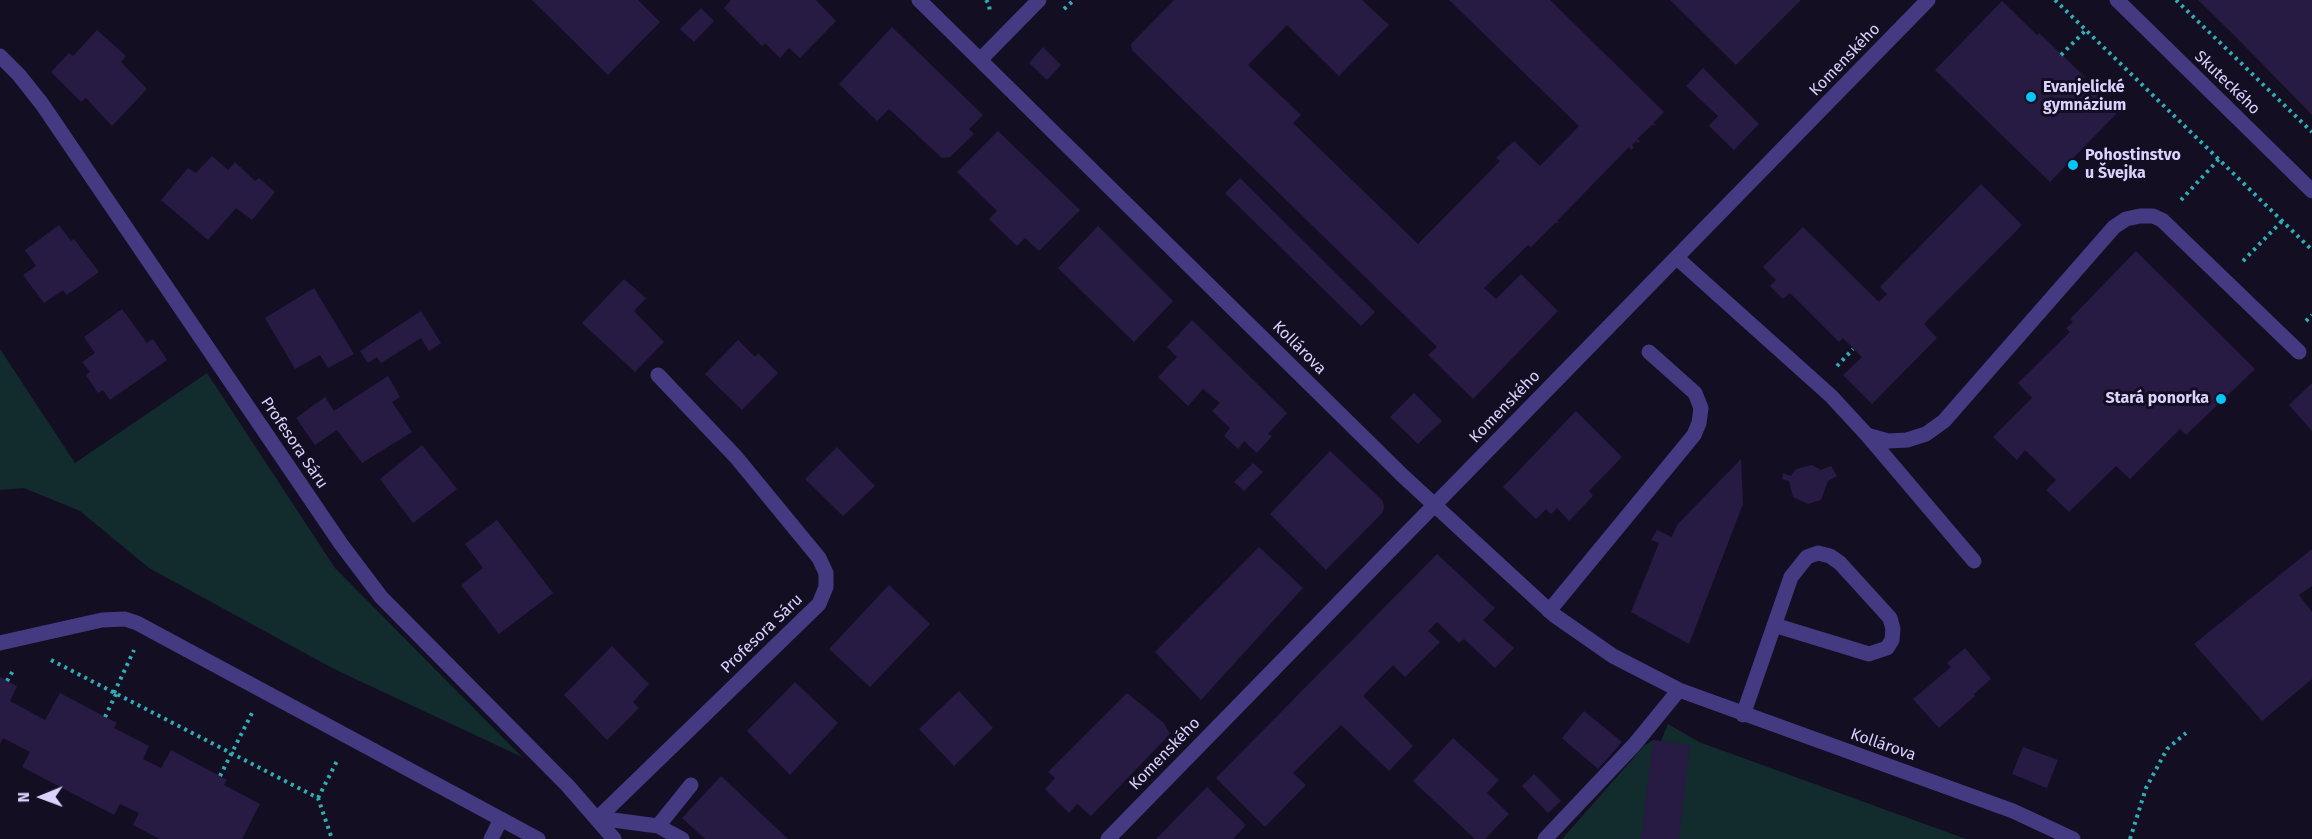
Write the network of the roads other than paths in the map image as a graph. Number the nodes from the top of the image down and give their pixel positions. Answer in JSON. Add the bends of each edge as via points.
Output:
{"nodes":[{"id":1,"x":919,"y":0,"type":"edge"},
{"id":2,"x":1039,"y":0,"type":"edge"},
{"id":3,"x":1928,"y":0,"type":"edge"},
{"id":4,"x":2117,"y":0,"type":"edge"},
{"id":5,"x":0,"y":56,"type":"edge"},
{"id":6,"x":980,"y":60,"type":"junction"},
{"id":7,"x":2312,"y":191,"type":"edge"},
{"id":8,"x":1677,"y":258,"type":"junction"},
{"id":9,"x":1649,"y":352,"type":"dead end"},
{"id":10,"x":2299,"y":352,"type":"dead end"},
{"id":11,"x":658,"y":375,"type":"dead end"},
{"id":12,"x":1868,"y":435,"type":"junction"},
{"id":13,"x":1434,"y":505,"type":"junction"},
{"id":14,"x":1974,"y":561,"type":"dead end"},
{"id":15,"x":1549,"y":611,"type":"junction"},
{"id":16,"x":1774,"y":625,"type":"junction"},
{"id":17,"x":0,"y":643,"type":"edge"},
{"id":18,"x":1679,"y":690,"type":"junction"},
{"id":19,"x":1743,"y":715,"type":"junction"},
{"id":20,"x":691,"y":785,"type":"dead end"},
{"id":21,"x":598,"y":818,"type":"junction"},
{"id":22,"x":501,"y":819,"type":"junction"},
{"id":23,"x":658,"y":826,"type":"junction"},
{"id":24,"x":491,"y":839,"type":"edge"},
{"id":25,"x":538,"y":839,"type":"edge"},
{"id":26,"x":614,"y":839,"type":"edge"},
{"id":27,"x":682,"y":839,"type":"edge"},
{"id":28,"x":1108,"y":839,"type":"edge"},
{"id":29,"x":1545,"y":839,"type":"edge"},
{"id":30,"x":2073,"y":839,"type":"edge"}],
"edges":[{"from":1,"to":6,"type":"street","name":"Kollárova"},
{"from":2,"to":6,"type":"street"},
{"from":3,"to":8,"type":"street","name":"Komenského"},
{"from":4,"to":7,"type":"street","name":"Skuteckého"},
{"from":5,"to":21,"type":"street","name":"Profesora Sáru","via":[[42,105],[381,597]]},
{"from":6,"to":13,"type":"street","name":"Kollárova"},
{"from":8,"to":12,"type":"street","via":[[1831,396]]},
{"from":8,"to":13,"type":"street","name":"Komenského"},
{"from":9,"to":15,"type":"street","via":[[1695,393],[1701,408],[1699,423],[1694,435]]},
{"from":10,"to":12,"type":"street","via":[[2162,220],[2140,216],[2114,227],[1944,420],[1926,434],[1907,440],[1888,441]]},
{"from":11,"to":21,"type":"street","name":"Profesora Sáru","via":[[736,457],[819,558],[826,573],[826,587],[819,604]]},
{"from":12,"to":14,"type":"street"},
{"from":13,"to":15,"type":"street","name":"Kollárova"},
{"from":13,"to":28,"type":"street","name":"Komenského"},
{"from":15,"to":18,"type":"street","name":"Kollárova","via":[[1613,656]]},
{"from":16,"to":16,"type":"street","via":[[1798,565],[1818,553],[1840,563],[1890,618],[1893,628],[1887,648],[1869,654]]},
{"from":16,"to":19,"type":"street"},
{"from":17,"to":22,"type":"street","via":[[102,620],[125,620],[146,627]]},
{"from":18,"to":19,"type":"street","name":"Kollárova"},
{"from":18,"to":29,"type":"street","via":[[1634,745]]},
{"from":19,"to":30,"type":"street","name":"Kollárova","via":[[2013,811]]},
{"from":20,"to":23,"type":"street"},
{"from":21,"to":23,"type":"street"},
{"from":21,"to":26,"type":"street","name":"Profesora Sáru"},
{"from":22,"to":24,"type":"street"},
{"from":22,"to":25,"type":"street"},
{"from":23,"to":27,"type":"street"}]}
